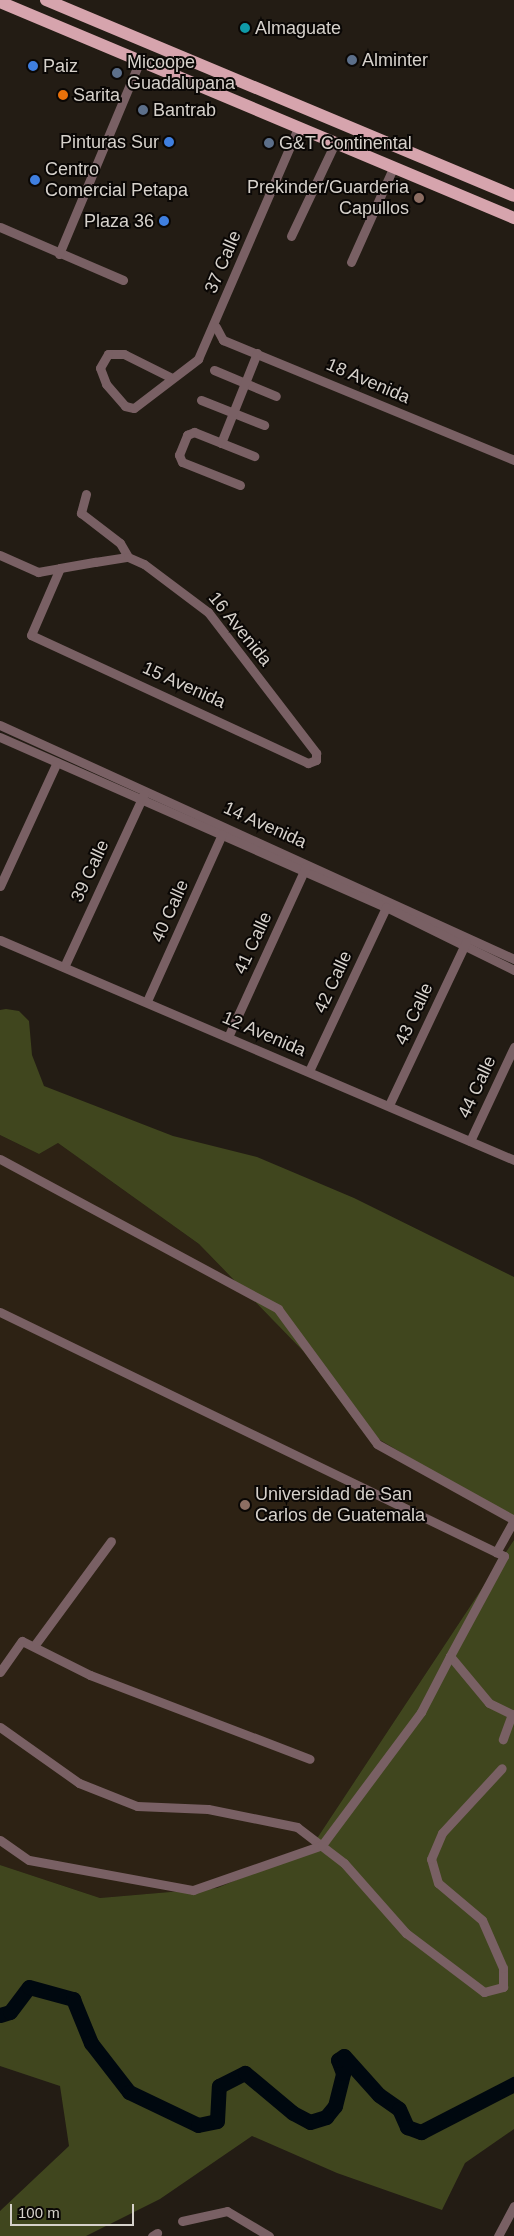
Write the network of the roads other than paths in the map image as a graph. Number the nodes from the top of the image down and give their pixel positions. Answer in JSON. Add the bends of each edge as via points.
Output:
{"nodes":[{"id":1,"x":46,"y":0,"type":"edge"},
{"id":2,"x":0,"y":2,"type":"edge"},
{"id":3,"x":15,"y":5,"type":"edge"},
{"id":4,"x":140,"y":60,"type":"junction"},
{"id":5,"x":243,"y":85,"type":"junction"},
{"id":6,"x":221,"y":95,"type":"junction"},
{"id":7,"x":298,"y":128,"type":"junction"},
{"id":8,"x":335,"y":143,"type":"junction"},
{"id":9,"x":386,"y":144,"type":"junction"},
{"id":10,"x":358,"y":153,"type":"junction"},
{"id":11,"x":393,"y":168,"type":"junction"},
{"id":12,"x":514,"y":196,"type":"edge"},
{"id":13,"x":514,"y":218,"type":"edge"},
{"id":14,"x":0,"y":227,"type":"edge"},
{"id":15,"x":292,"y":236,"type":"dead end"},
{"id":16,"x":59,"y":254,"type":"junction"},
{"id":17,"x":351,"y":262,"type":"dead end"},
{"id":18,"x":123,"y":280,"type":"dead end"},
{"id":19,"x":216,"y":327,"type":"junction"},
{"id":20,"x":256,"y":353,"type":"junction"},
{"id":21,"x":214,"y":370,"type":"dead end"},
{"id":22,"x":170,"y":377,"type":"junction"},
{"id":23,"x":244,"y":383,"type":"junction"},
{"id":24,"x":276,"y":396,"type":"dead end"},
{"id":25,"x":201,"y":400,"type":"dead end"},
{"id":26,"x":233,"y":413,"type":"junction"},
{"id":27,"x":264,"y":425,"type":"dead end"},
{"id":28,"x":221,"y":443,"type":"junction"},
{"id":29,"x":254,"y":456,"type":"dead end"},
{"id":30,"x":514,"y":460,"type":"edge"},
{"id":31,"x":240,"y":485,"type":"dead end"},
{"id":32,"x":86,"y":494,"type":"dead end"},
{"id":33,"x":0,"y":555,"type":"edge"},
{"id":34,"x":128,"y":557,"type":"junction"},
{"id":35,"x":60,"y":568,"type":"junction"},
{"id":36,"x":0,"y":725,"type":"edge"},
{"id":37,"x":0,"y":737,"type":"edge"},
{"id":38,"x":316,"y":754,"type":"joint"},
{"id":39,"x":57,"y":762,"type":"junction"},
{"id":40,"x":146,"y":790,"type":"junction"},
{"id":41,"x":142,"y":799,"type":"junction"},
{"id":42,"x":222,"y":834,"type":"junction"},
{"id":43,"x":308,"y":862,"type":"junction"},
{"id":44,"x":304,"y":872,"type":"junction"},
{"id":45,"x":0,"y":886,"type":"edge"},
{"id":46,"x":386,"y":907,"type":"junction"},
{"id":47,"x":468,"y":937,"type":"junction"},
{"id":48,"x":0,"y":940,"type":"edge"},
{"id":49,"x":464,"y":946,"type":"junction"},
{"id":50,"x":514,"y":959,"type":"edge"},
{"id":51,"x":64,"y":967,"type":"junction"},
{"id":52,"x":514,"y":970,"type":"edge"},
{"id":53,"x":147,"y":1002,"type":"junction"},
{"id":54,"x":228,"y":1037,"type":"junction"},
{"id":55,"x":514,"y":1047,"type":"edge"},
{"id":56,"x":309,"y":1071,"type":"junction"},
{"id":57,"x":389,"y":1105,"type":"junction"},
{"id":58,"x":470,"y":1141,"type":"junction"},
{"id":59,"x":0,"y":1159,"type":"edge"},
{"id":60,"x":514,"y":1160,"type":"edge"},
{"id":61,"x":0,"y":1312,"type":"edge"},
{"id":62,"x":111,"y":1541,"type":"dead end"},
{"id":63,"x":496,"y":1552,"type":"junction"},
{"id":64,"x":34,"y":1646,"type":"junction"},
{"id":65,"x":450,"y":1656,"type":"junction"},
{"id":66,"x":0,"y":1672,"type":"edge"},
{"id":67,"x":513,"y":1713,"type":"edge"},
{"id":68,"x":0,"y":1727,"type":"edge"},
{"id":69,"x":502,"y":1740,"type":"dead end"},
{"id":70,"x":310,"y":1759,"type":"dead end"},
{"id":71,"x":502,"y":1768,"type":"dead end"},
{"id":72,"x":0,"y":1840,"type":"edge"},
{"id":73,"x":322,"y":1845,"type":"junction"},
{"id":74,"x":514,"y":2206,"type":"edge"},
{"id":75,"x":182,"y":2221,"type":"dead end"},
{"id":76,"x":269,"y":2236,"type":"edge"},
{"id":77,"x":498,"y":2236,"type":"edge"}],
"edges":[{"from":1,"to":5,"type":"main road"},
{"from":2,"to":3,"type":"main road"},
{"from":3,"to":4,"type":"main road"},
{"from":4,"to":6,"type":"main road"},
{"from":4,"to":16,"type":"street"},
{"from":5,"to":6,"type":"main road","via":[[239,93]]},
{"from":5,"to":9,"type":"main road"},
{"from":6,"to":7,"type":"main road"},
{"from":7,"to":8,"type":"main road"},
{"from":7,"to":19,"type":"street","name":"37 Calle"},
{"from":8,"to":10,"type":"main road"},
{"from":8,"to":15,"type":"street"},
{"from":9,"to":10,"type":"main road","via":[[381,152]]},
{"from":9,"to":12,"type":"main road"},
{"from":10,"to":11,"type":"main road"},
{"from":11,"to":13,"type":"main road"},
{"from":11,"to":17,"type":"street"},
{"from":14,"to":16,"type":"street"},
{"from":16,"to":18,"type":"street"},
{"from":19,"to":20,"type":"street","name":"18 Avenida","via":[[223,340]]},
{"from":19,"to":22,"type":"street","name":"37 Calle","via":[[188,370]]},
{"from":20,"to":23,"type":"street"},
{"from":20,"to":30,"type":"street","name":"18 Avenida"},
{"from":21,"to":23,"type":"street"},
{"from":22,"to":22,"type":"street","name":"37 Calle","via":[[134,408],[125,406],[106,384],[100,368],[108,354],[124,354]]},
{"from":23,"to":24,"type":"street"},
{"from":23,"to":26,"type":"street"},
{"from":25,"to":26,"type":"street"},
{"from":26,"to":27,"type":"street"},
{"from":26,"to":28,"type":"street"},
{"from":28,"to":29,"type":"street"},
{"from":28,"to":31,"type":"street","via":[[190,432],[179,459]]},
{"from":32,"to":34,"type":"street","via":[[81,513],[120,543]]},
{"from":33,"to":35,"type":"street","via":[[34,571]]},
{"from":34,"to":35,"type":"street"},
{"from":34,"to":38,"type":"street","name":"16 Avenida","via":[[173,583],[208,612]]},
{"from":35,"to":38,"type":"street","name":"15 Avenida","via":[[31,635],[308,762],[316,760]]},
{"from":36,"to":40,"type":"street","name":"14 Avenida"},
{"from":37,"to":39,"type":"street","name":"14 Avenida"},
{"from":39,"to":41,"type":"street","name":"14 Avenida"},
{"from":39,"to":45,"type":"street"},
{"from":40,"to":41,"type":"street","name":"39 Calle"},
{"from":40,"to":43,"type":"street","name":"14 Avenida"},
{"from":41,"to":42,"type":"street","name":"14 Avenida"},
{"from":41,"to":51,"type":"street","name":"39 Calle"},
{"from":42,"to":44,"type":"street","name":"14 Avenida"},
{"from":42,"to":53,"type":"street","name":"40 Calle"},
{"from":43,"to":44,"type":"street","name":"41 Calle"},
{"from":43,"to":47,"type":"street","name":"14 Avenida"},
{"from":44,"to":46,"type":"street","name":"14 Avenida"},
{"from":44,"to":54,"type":"street","name":"41 Calle"},
{"from":46,"to":49,"type":"street","name":"14 Avenida"},
{"from":46,"to":56,"type":"street","name":"42 Calle"},
{"from":47,"to":49,"type":"street","name":"43 Calle"},
{"from":47,"to":50,"type":"street","name":"14 Avenida"},
{"from":48,"to":51,"type":"street","name":"12 Avenida"},
{"from":49,"to":52,"type":"street","name":"14 Avenida"},
{"from":49,"to":57,"type":"street","name":"43 Calle"},
{"from":51,"to":53,"type":"street","name":"12 Avenida"},
{"from":53,"to":54,"type":"street","name":"12 Avenida"},
{"from":54,"to":56,"type":"street","name":"12 Avenida"},
{"from":55,"to":58,"type":"street","name":"44 Calle"},
{"from":56,"to":57,"type":"street","name":"12 Avenida"},
{"from":57,"to":58,"type":"street","name":"12 Avenida"},
{"from":58,"to":60,"type":"street","name":"12 Avenida"},
{"from":59,"to":63,"type":"street","via":[[278,1310],[377,1444],[514,1520]]},
{"from":61,"to":63,"type":"street"},
{"from":62,"to":64,"type":"street"},
{"from":63,"to":65,"type":"street","via":[[504,1556]]},
{"from":64,"to":66,"type":"street","via":[[22,1641]]},
{"from":64,"to":70,"type":"street","via":[[90,1675]]},
{"from":65,"to":67,"type":"street","via":[[490,1703]]},
{"from":65,"to":73,"type":"street","via":[[421,1712]]},
{"from":67,"to":69,"type":"street"},
{"from":68,"to":73,"type":"street","via":[[79,1782],[137,1806],[233,1814],[297,1827]]},
{"from":71,"to":73,"type":"street","via":[[442,1833],[431,1859],[438,1884],[482,1920],[504,1968],[503,1987],[484,1992],[467,1984],[426,1944],[406,1933],[344,1863]]},
{"from":72,"to":73,"type":"street","via":[[29,1860],[193,1890]]},
{"from":74,"to":77,"type":"street"},
{"from":75,"to":76,"type":"street","via":[[226,2211]]}]}
